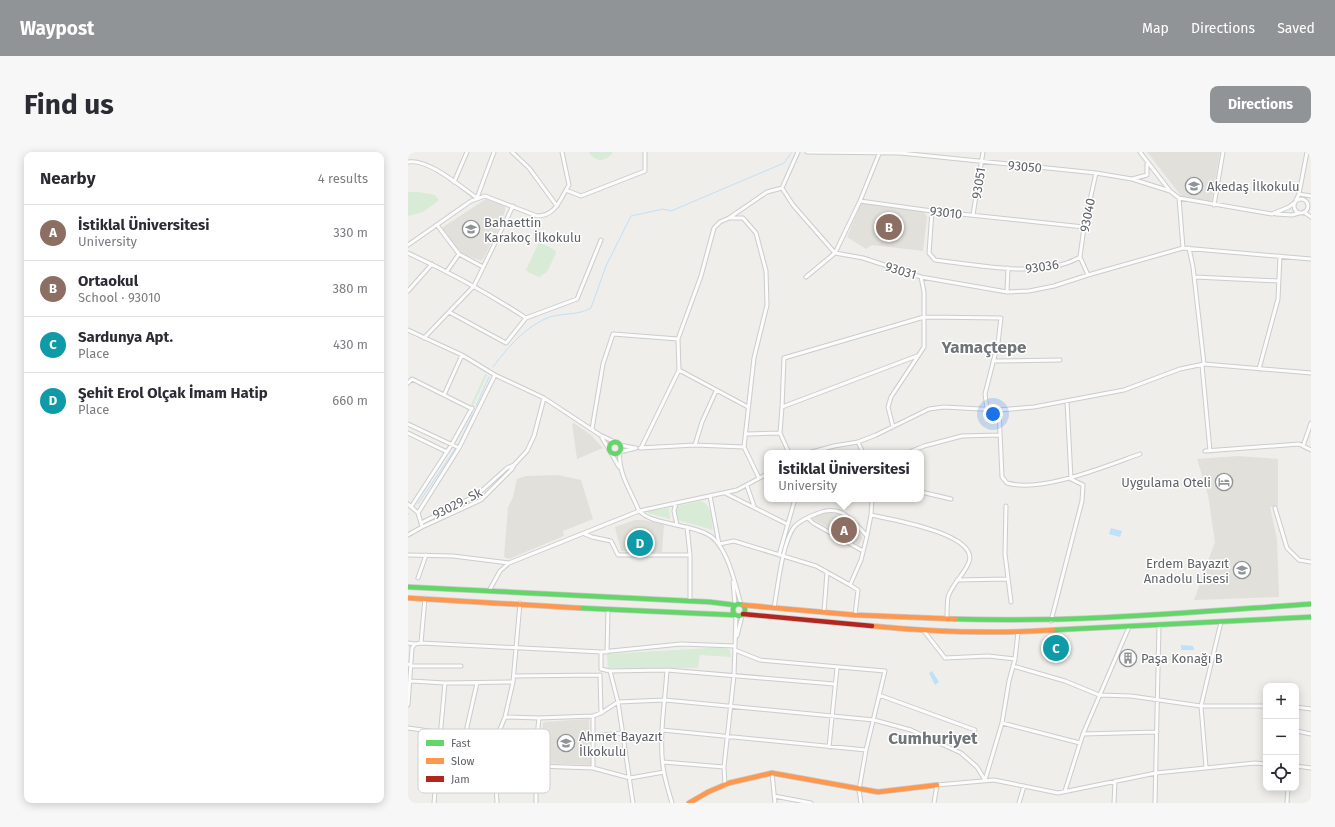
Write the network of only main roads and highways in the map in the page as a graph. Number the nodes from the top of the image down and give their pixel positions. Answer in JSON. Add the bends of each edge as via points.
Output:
{"nodes":[{"id":1,"x":620,"y":452,"type":"joint"},
{"id":2,"x":408,"y":587,"type":"edge"},
{"id":3,"x":408,"y":598,"type":"edge"},
{"id":4,"x":1311,"y":604,"type":"edge"},
{"id":5,"x":735,"y":605,"type":"junction"},
{"id":6,"x":742,"y":605,"type":"junction"},
{"id":7,"x":735,"y":615,"type":"junction"},
{"id":8,"x":743,"y":615,"type":"junction"},
{"id":9,"x":1311,"y":617,"type":"edge"},
{"id":10,"x":937,"y":785,"type":"road end"},
{"id":11,"x":697,"y":800,"type":"edge"},
{"id":12,"x":689,"y":803,"type":"edge"}],
"edges":[{"from":1,"to":1,"type":"main road","via":[[617,444],[610,445],[610,451],[615,454]]},
{"from":2,"to":5,"type":"main road"},
{"from":3,"to":7,"type":"main road"},
{"from":4,"to":6,"type":"main road","via":[[1051,621],[855,615]]},
{"from":5,"to":6,"type":"main road"},
{"from":5,"to":7,"type":"main road","via":[[732,608]]},
{"from":6,"to":8,"type":"main road","via":[[745,609]]},
{"from":7,"to":8,"type":"main road"},
{"from":8,"to":9,"type":"main road","via":[[924,632],[1018,632]]},
{"from":10,"to":11,"type":"main road","via":[[893,791],[859,790],[772,773],[755,775]]},
{"from":11,"to":12,"type":"main road"}]}
